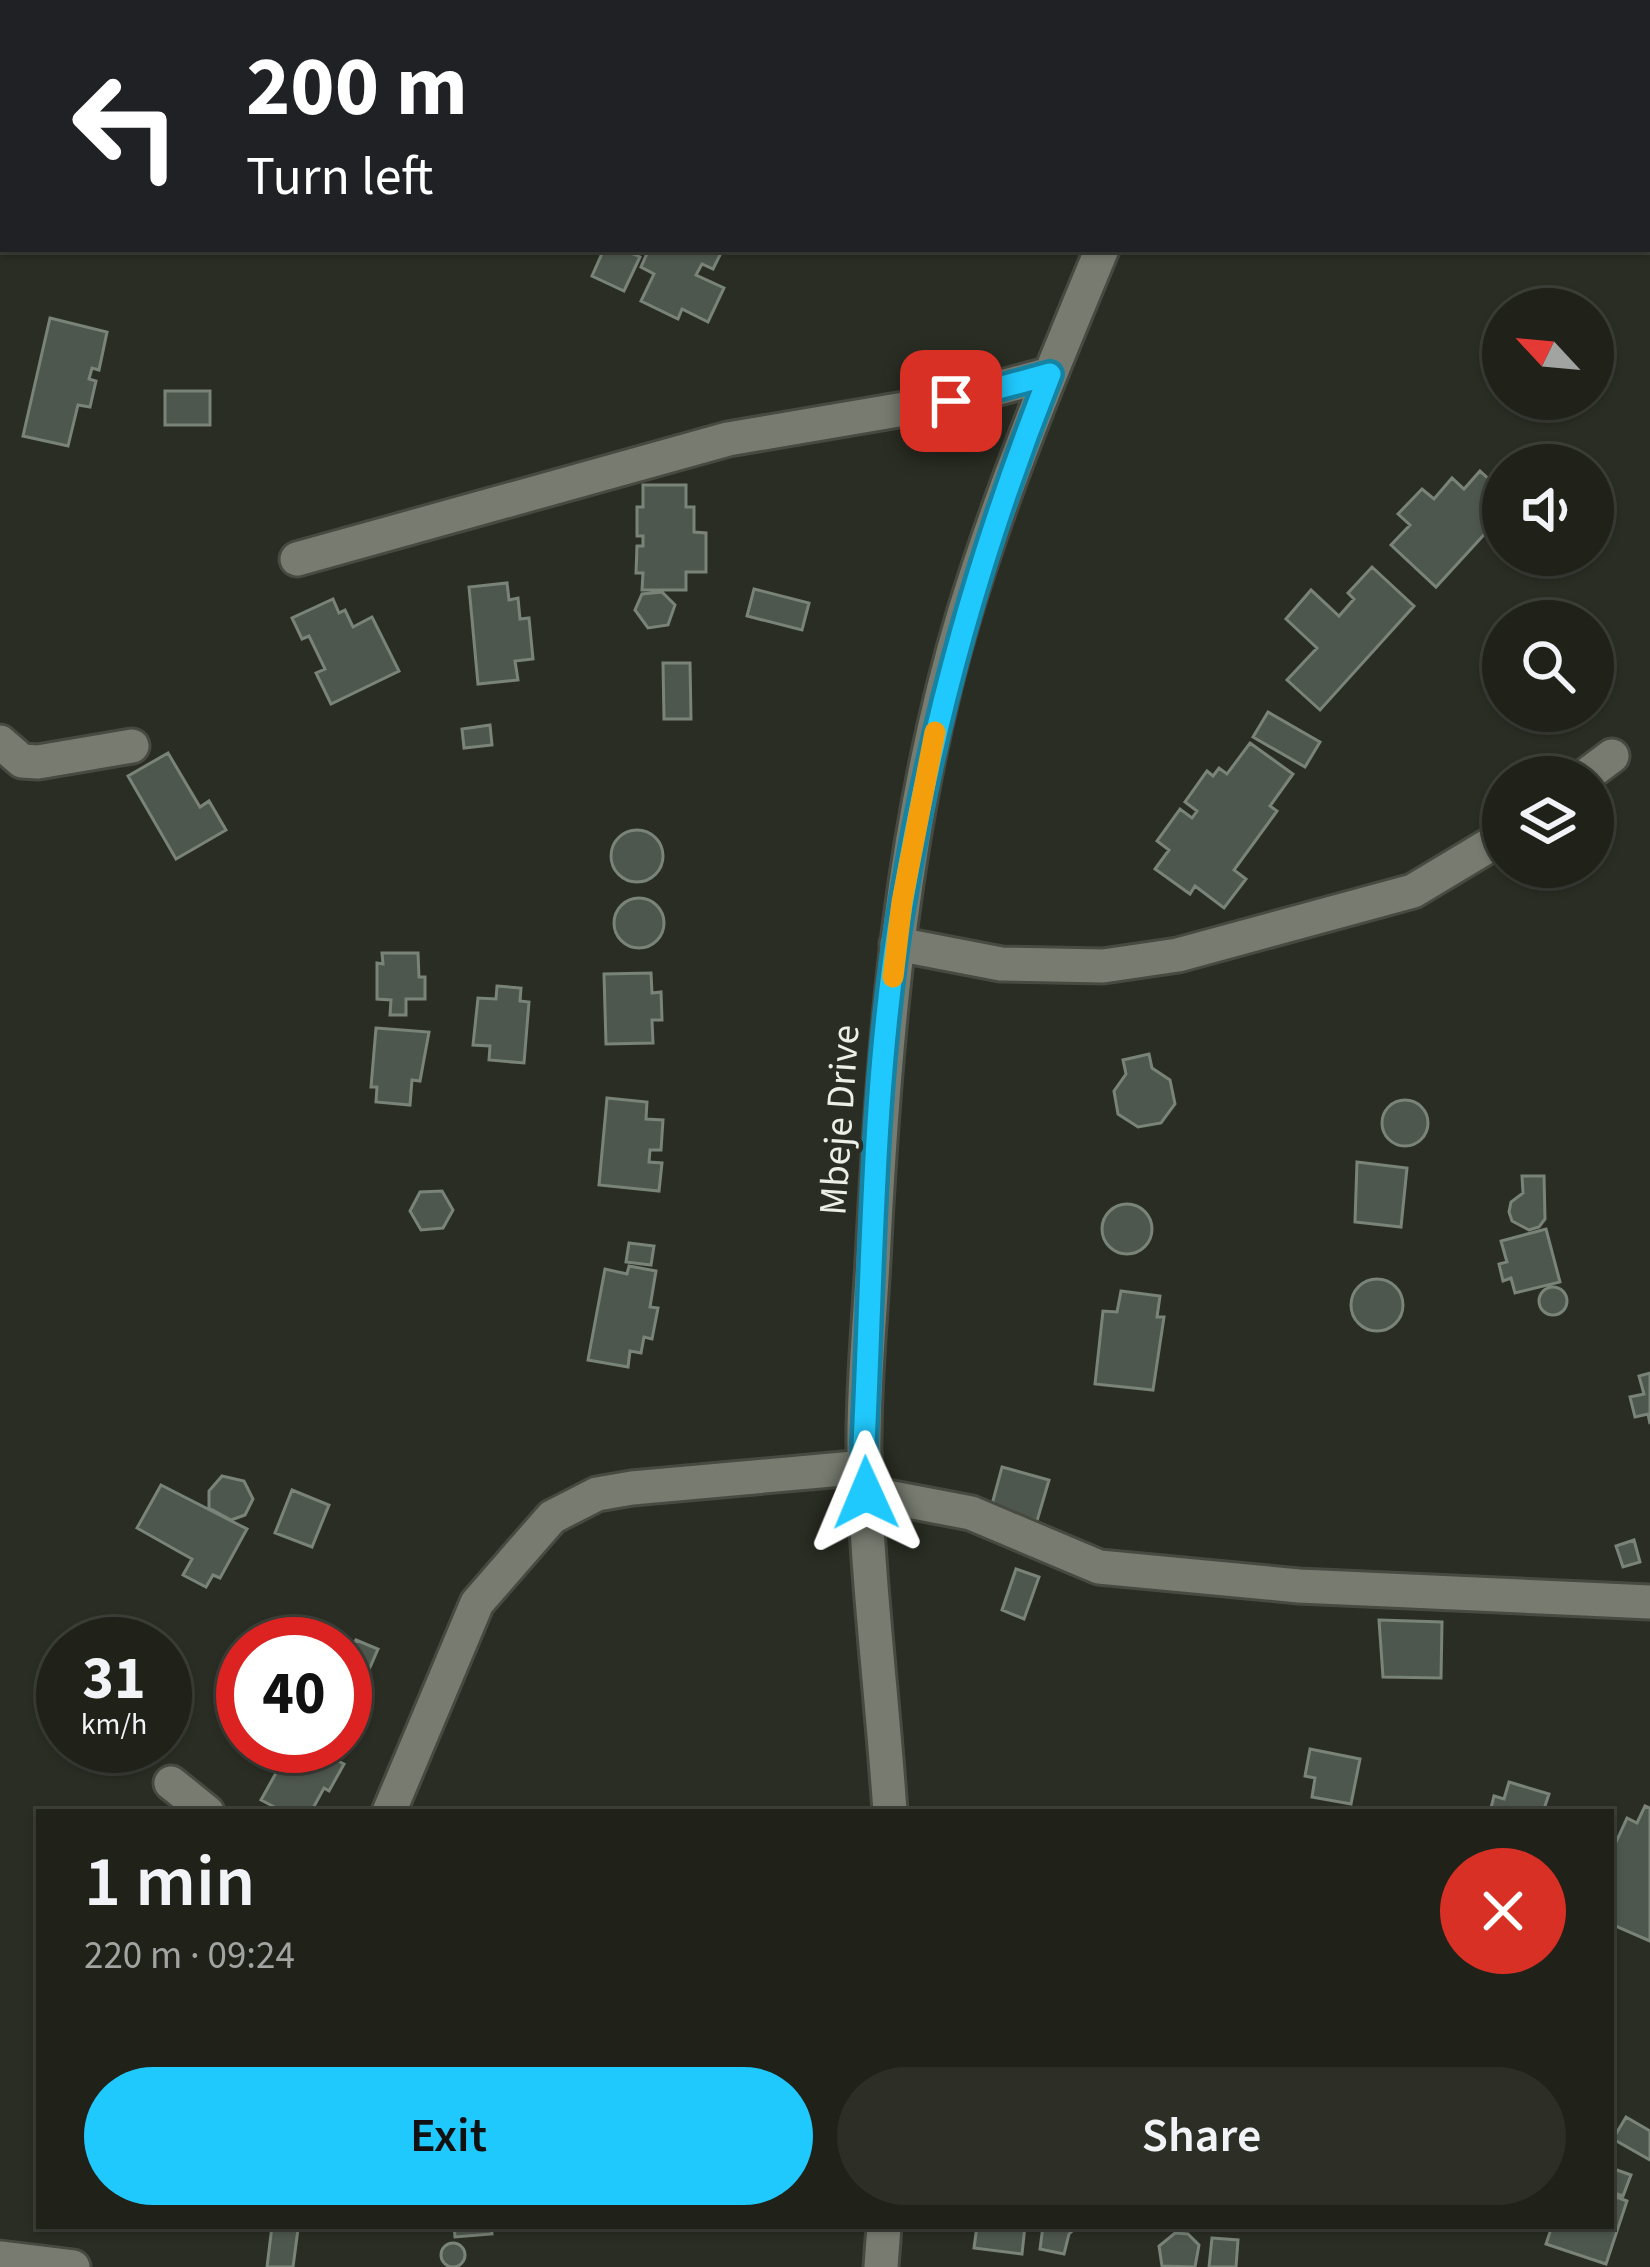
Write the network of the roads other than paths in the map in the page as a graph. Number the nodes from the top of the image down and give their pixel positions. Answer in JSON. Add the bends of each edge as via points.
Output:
{"nodes":[{"id":1,"x":1101,"y":252,"type":"edge"},
{"id":2,"x":1050,"y":374,"type":"junction"},
{"id":3,"x":297,"y":559,"type":"dead end"},
{"id":4,"x":0,"y":742,"type":"edge"},
{"id":5,"x":132,"y":746,"type":"dead end"},
{"id":6,"x":1482,"y":850,"type":"edge"},
{"id":7,"x":897,"y":944,"type":"junction"},
{"id":8,"x":865,"y":1480,"type":"junction"},
{"id":9,"x":1650,"y":1602,"type":"edge"},
{"id":10,"x":171,"y":1783,"type":"dead end"},
{"id":11,"x":203,"y":1809,"type":"edge"},
{"id":12,"x":390,"y":1809,"type":"edge"},
{"id":13,"x":890,"y":1809,"type":"edge"},
{"id":14,"x":884,"y":2229,"type":"edge"},
{"id":15,"x":0,"y":2258,"type":"edge"},
{"id":16,"x":73,"y":2267,"type":"edge"},
{"id":17,"x":881,"y":2267,"type":"edge"}],
"edges":[{"from":1,"to":2,"type":"street","name":"Mbeje Drive"},
{"from":2,"to":3,"type":"street","via":[[951,401],[728,439]]},
{"from":2,"to":7,"type":"street","name":"Mbeje Drive","via":[[964,616]]},
{"from":4,"to":5,"type":"street","via":[[22,761],[38,762]]},
{"from":6,"to":7,"type":"street","via":[[1413,891],[1178,955],[1103,965],[1001,964]]},
{"from":7,"to":8,"type":"street","name":"Mbeje Drive"},
{"from":8,"to":9,"type":"street","via":[[1115,1569]]},
{"from":8,"to":12,"type":"street","via":[[632,1488],[597,1494],[552,1517],[477,1603]]},
{"from":8,"to":13,"type":"street","name":"Mbeje Drive"},
{"from":10,"to":11,"type":"street"},
{"from":14,"to":17,"type":"street"},
{"from":15,"to":16,"type":"street"}]}
